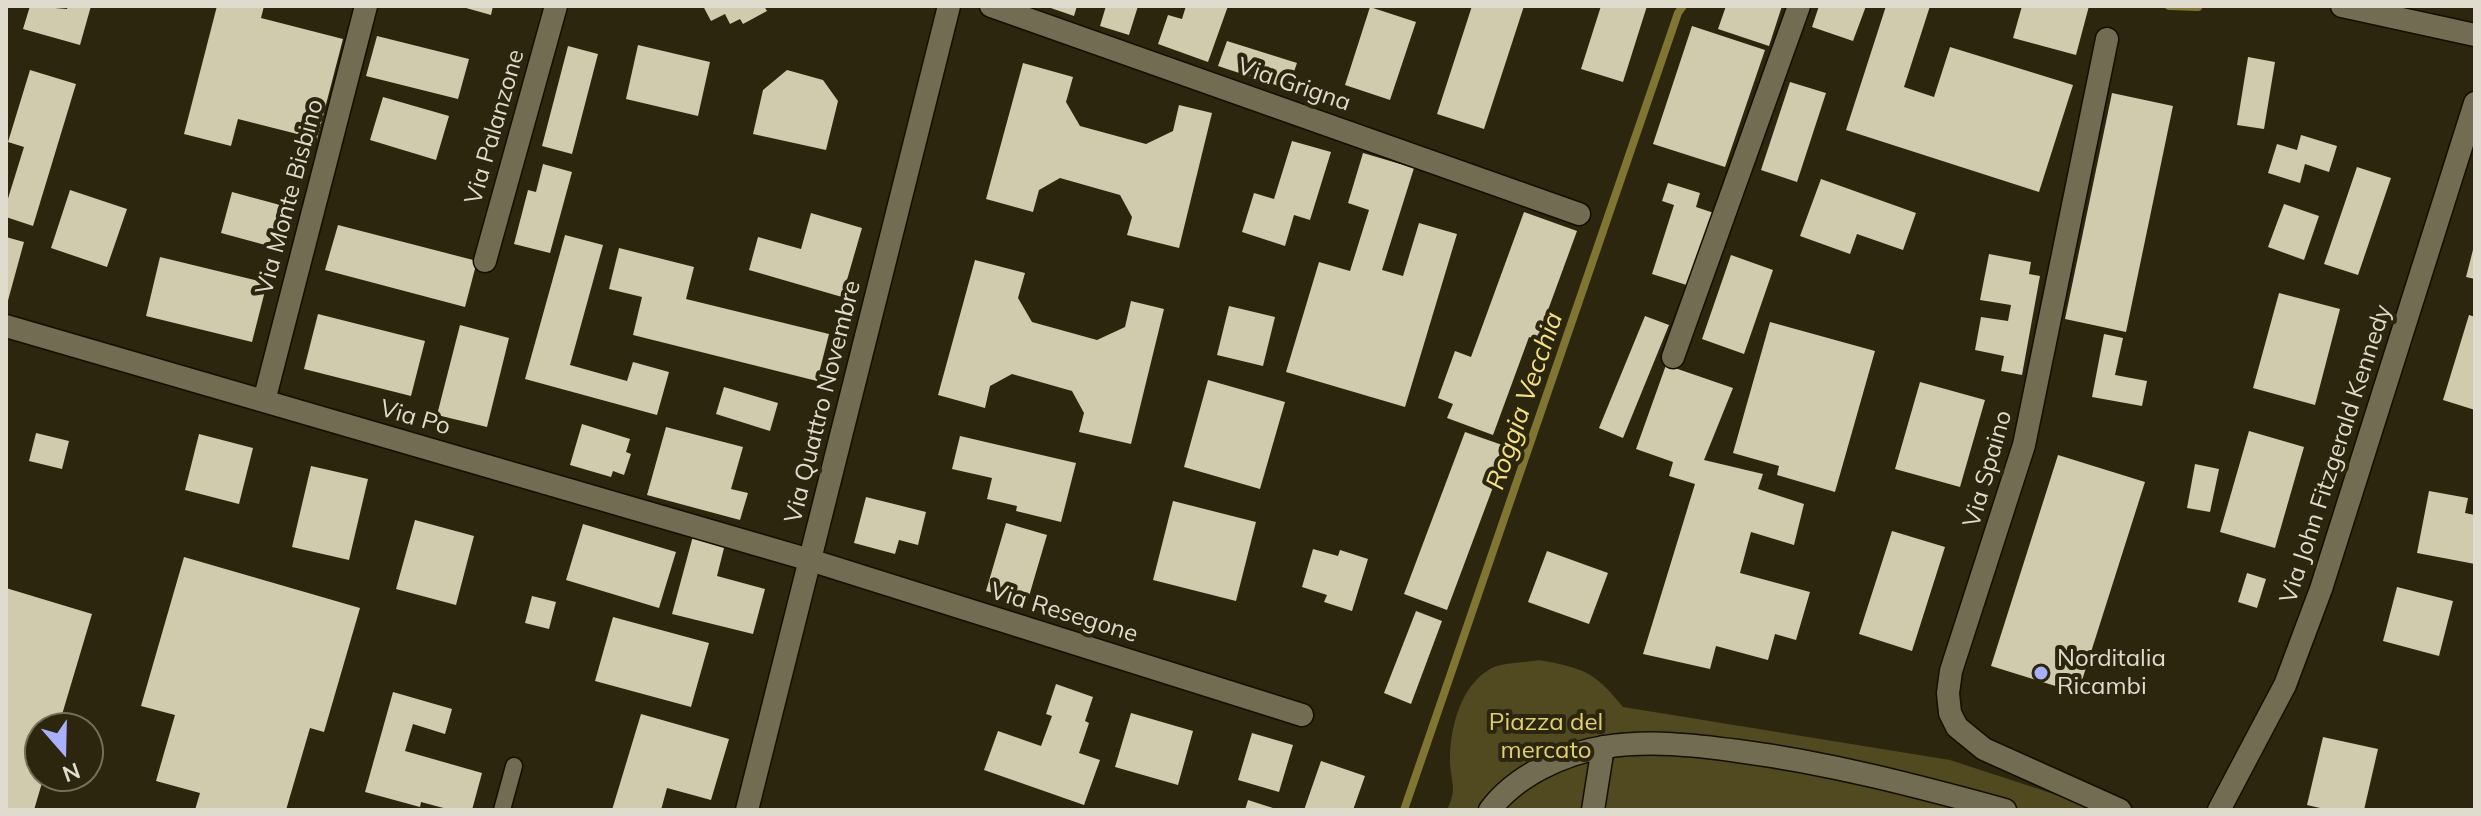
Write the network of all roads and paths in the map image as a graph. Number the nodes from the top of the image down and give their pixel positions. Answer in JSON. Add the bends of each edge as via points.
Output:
{"nodes":[{"id":1,"x":366,"y":6,"type":"edge"},
{"id":2,"x":556,"y":6,"type":"edge"},
{"id":3,"x":949,"y":6,"type":"edge"},
{"id":4,"x":991,"y":6,"type":"edge"},
{"id":5,"x":1799,"y":6,"type":"edge"},
{"id":6,"x":2342,"y":6,"type":"edge"},
{"id":7,"x":2475,"y":35,"type":"edge"},
{"id":8,"x":2107,"y":39,"type":"dead end"},
{"id":9,"x":2475,"y":103,"type":"edge"},
{"id":10,"x":1579,"y":214,"type":"dead end"},
{"id":11,"x":485,"y":261,"type":"dead end"},
{"id":12,"x":6,"y":326,"type":"edge"},
{"id":13,"x":1673,"y":357,"type":"dead end"},
{"id":14,"x":264,"y":401,"type":"junction"},
{"id":15,"x":810,"y":560,"type":"junction"},
{"id":16,"x":1302,"y":715,"type":"dead end"},
{"id":17,"x":1603,"y":747,"type":"junction"},
{"id":18,"x":514,"y":766,"type":"dead end"},
{"id":19,"x":502,"y":810,"type":"edge"},
{"id":20,"x":747,"y":810,"type":"edge"},
{"id":21,"x":1490,"y":810,"type":"edge"},
{"id":22,"x":1593,"y":810,"type":"edge"},
{"id":23,"x":2005,"y":810,"type":"edge"},
{"id":24,"x":2120,"y":810,"type":"edge"},
{"id":25,"x":2219,"y":810,"type":"edge"}],
"edges":[{"from":1,"to":14,"type":"street","name":"Via Monte Bisbino"},
{"from":2,"to":11,"type":"street","name":"Via Palanzone"},
{"from":3,"to":15,"type":"street","name":"Via Quattro Novembre"},
{"from":4,"to":10,"type":"street","name":"Via Grigna"},
{"from":5,"to":13,"type":"street"},
{"from":6,"to":7,"type":"street"},
{"from":8,"to":24,"type":"street","name":"Via Spaino","via":[[2024,445],[1948,693],[1953,720],[1972,742]]},
{"from":9,"to":25,"type":"street","name":"Via John Fitzgerald Kennedy","via":[[2321,589],[2285,685]]},
{"from":12,"to":14,"type":"street","name":"Via Po"},
{"from":14,"to":15,"type":"street","name":"Via Po"},
{"from":15,"to":16,"type":"street","name":"Via Resegone"},
{"from":15,"to":20,"type":"street","name":"Via Quattro Novembre"},
{"from":17,"to":21,"type":"street","via":[[1540,770]]},
{"from":17,"to":22,"type":"street"},
{"from":17,"to":23,"type":"street","via":[[1684,745],[1805,760]]},
{"from":18,"to":19,"type":"lane"}]}
